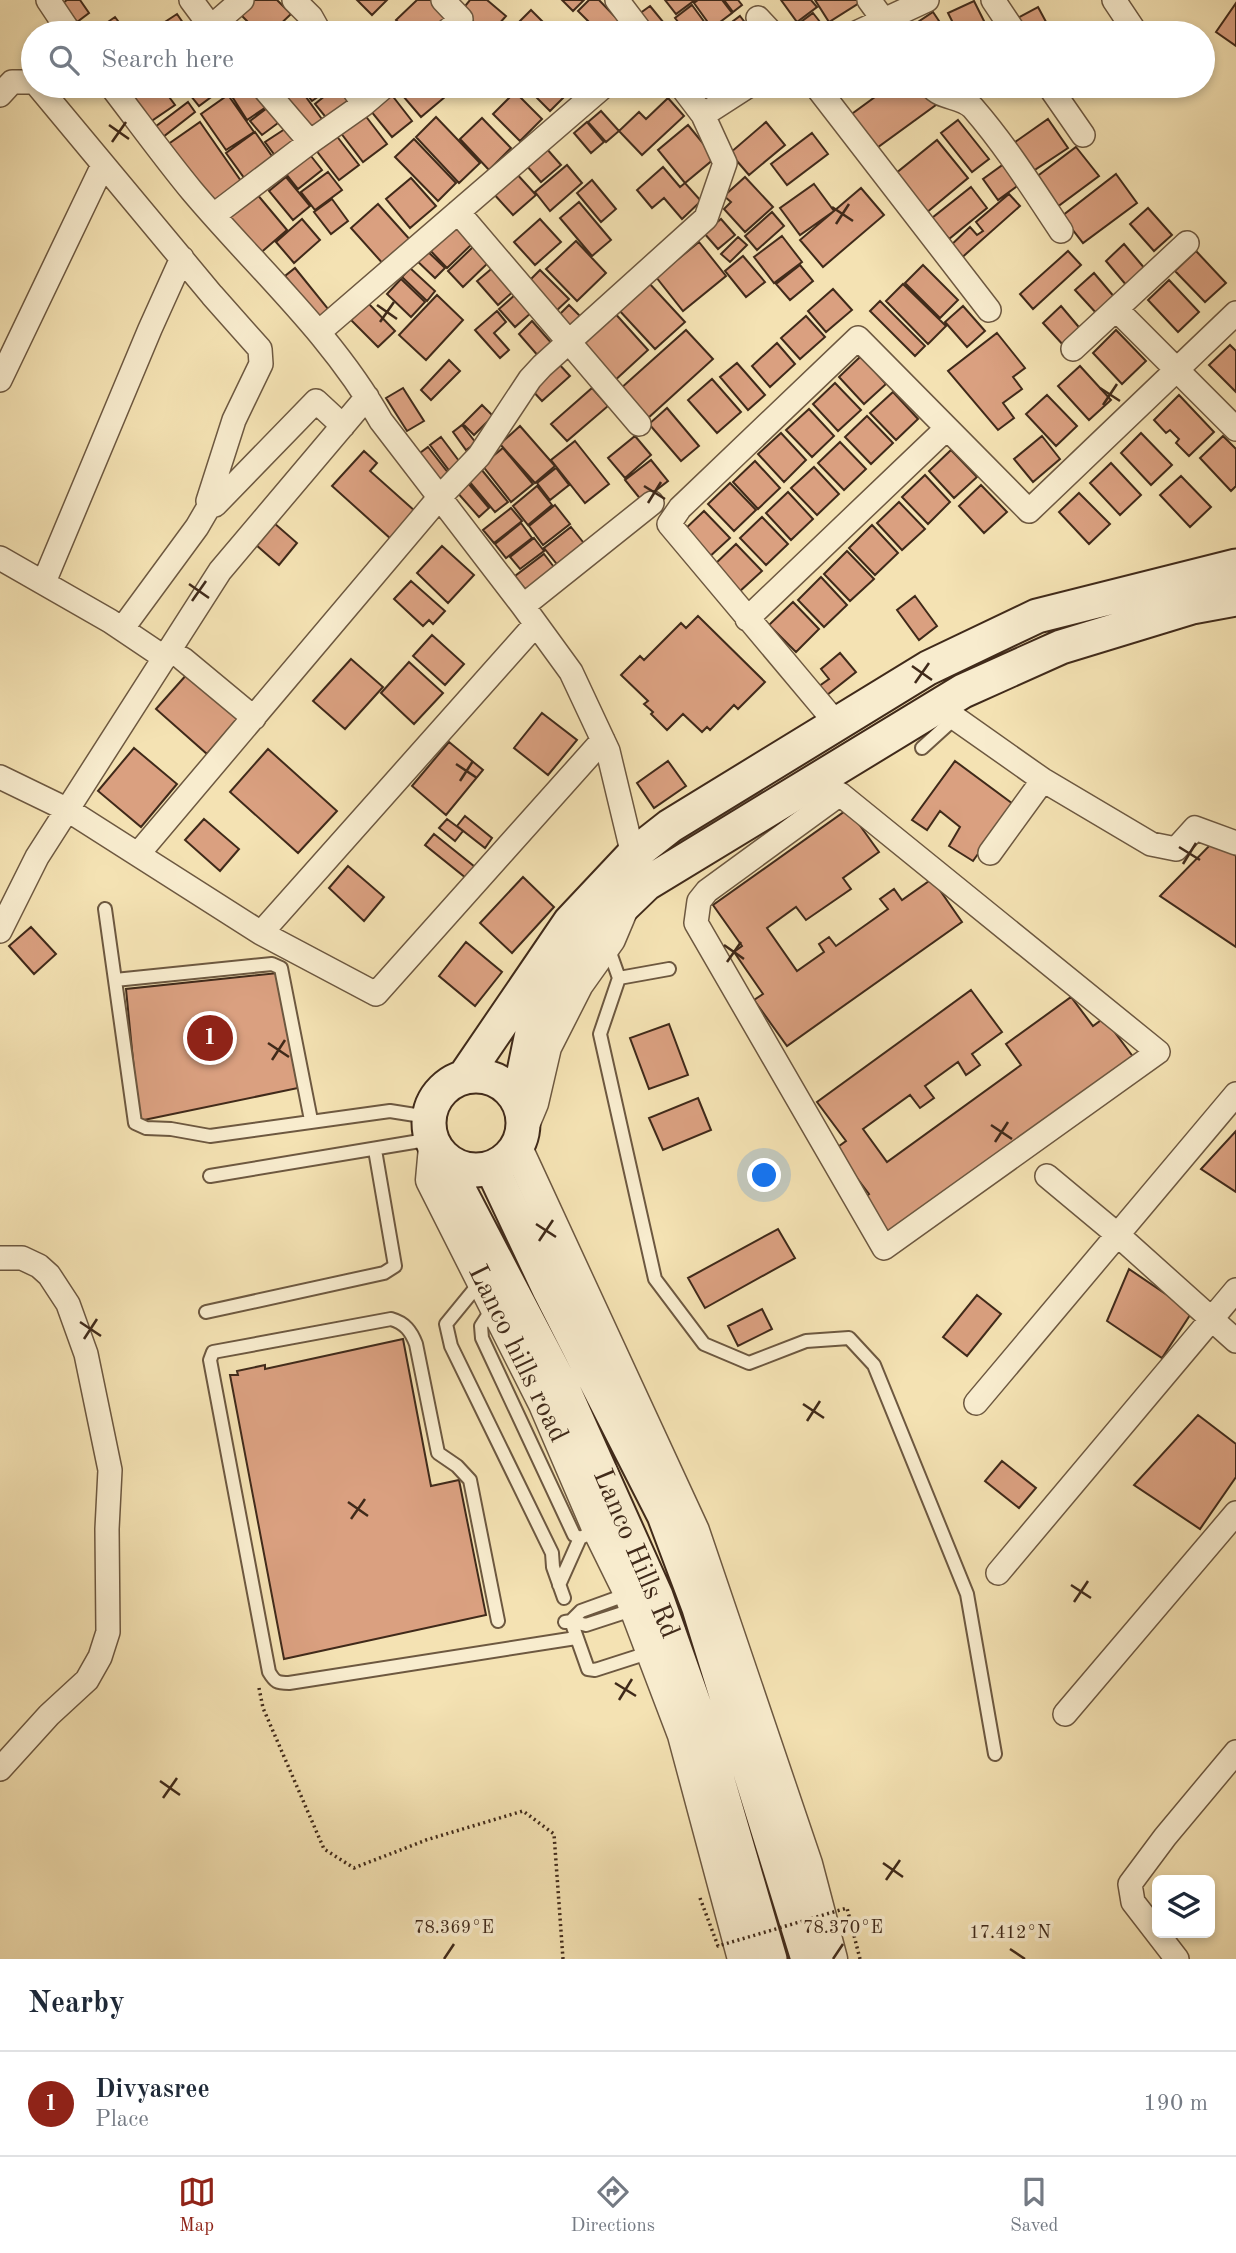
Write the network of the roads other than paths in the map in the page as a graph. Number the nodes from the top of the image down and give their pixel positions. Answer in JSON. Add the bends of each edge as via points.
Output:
{"nodes":[{"id":1,"x":48,"y":0,"type":"edge"},
{"id":2,"x":191,"y":0,"type":"edge"},
{"id":3,"x":242,"y":0,"type":"edge"},
{"id":4,"x":294,"y":0,"type":"edge"},
{"id":5,"x":443,"y":0,"type":"edge"},
{"id":6,"x":617,"y":0,"type":"edge"},
{"id":7,"x":869,"y":0,"type":"edge"},
{"id":8,"x":927,"y":0,"type":"edge"},
{"id":9,"x":993,"y":0,"type":"edge"},
{"id":10,"x":1114,"y":0,"type":"edge"},
{"id":11,"x":62,"y":21,"type":"edge"},
{"id":12,"x":207,"y":21,"type":"edge"},
{"id":13,"x":222,"y":21,"type":"edge"},
{"id":14,"x":313,"y":21,"type":"edge"},
{"id":15,"x":459,"y":21,"type":"edge"},
{"id":16,"x":633,"y":21,"type":"edge"},
{"id":17,"x":884,"y":21,"type":"edge"},
{"id":18,"x":897,"y":21,"type":"edge"},
{"id":19,"x":1007,"y":21,"type":"edge"},
{"id":20,"x":1128,"y":21,"type":"edge"},
{"id":21,"x":21,"y":82,"type":"edge"},
{"id":22,"x":0,"y":94,"type":"edge"},
{"id":23,"x":48,"y":98,"type":"edge"},
{"id":24,"x":120,"y":98,"type":"edge"},
{"id":25,"x":272,"y":98,"type":"edge"},
{"id":26,"x":355,"y":98,"type":"edge"},
{"id":27,"x":590,"y":98,"type":"edge"},
{"id":28,"x":690,"y":98,"type":"edge"},
{"id":29,"x":729,"y":98,"type":"edge"},
{"id":30,"x":825,"y":98,"type":"edge"},
{"id":31,"x":952,"y":98,"type":"edge"},
{"id":32,"x":1057,"y":98,"type":"edge"},
{"id":33,"x":703,"y":115,"type":"junction"},
{"id":34,"x":1083,"y":135,"type":"dead end"},
{"id":35,"x":310,"y":142,"type":"junction"},
{"id":36,"x":103,"y":165,"type":"junction"},
{"id":37,"x":458,"y":212,"type":"junction"},
{"id":38,"x":214,"y":215,"type":"junction"},
{"id":39,"x":1061,"y":231,"type":"dead end"},
{"id":40,"x":1187,"y":243,"type":"dead end"},
{"id":41,"x":182,"y":258,"type":"junction"},
{"id":42,"x":1116,"y":309,"type":"junction"},
{"id":43,"x":989,"y":310,"type":"dead end"},
{"id":44,"x":1236,"y":313,"type":"edge"},
{"id":45,"x":319,"y":332,"type":"junction"},
{"id":46,"x":569,"y":340,"type":"junction"},
{"id":47,"x":1073,"y":349,"type":"dead end"},
{"id":48,"x":1177,"y":370,"type":"junction"},
{"id":49,"x":0,"y":380,"type":"edge"},
{"id":50,"x":367,"y":397,"type":"junction"},
{"id":51,"x":639,"y":424,"type":"dead end"},
{"id":52,"x":343,"y":426,"type":"junction"},
{"id":53,"x":947,"y":428,"type":"junction"},
{"id":54,"x":1236,"y":429,"type":"edge"},
{"id":55,"x":439,"y":498,"type":"junction"},
{"id":56,"x":211,"y":503,"type":"junction"},
{"id":57,"x":652,"y":503,"type":"dead end"},
{"id":58,"x":0,"y":558,"type":"edge"},
{"id":59,"x":1236,"y":566,"type":"edge"},
{"id":60,"x":44,"y":582,"type":"junction"},
{"id":61,"x":1178,"y":596,"type":"junction"},
{"id":62,"x":1236,"y":599,"type":"edge"},
{"id":63,"x":529,"y":615,"type":"junction"},
{"id":64,"x":747,"y":619,"type":"junction"},
{"id":65,"x":122,"y":629,"type":"junction"},
{"id":66,"x":174,"y":658,"type":"junction"},
{"id":67,"x":950,"y":710,"type":"junction"},
{"id":68,"x":254,"y":718,"type":"junction"},
{"id":69,"x":836,"y":724,"type":"junction"},
{"id":70,"x":603,"y":740,"type":"junction"},
{"id":71,"x":922,"y":748,"type":"dead end"},
{"id":72,"x":0,"y":777,"type":"edge"},
{"id":73,"x":1043,"y":780,"type":"junction"},
{"id":74,"x":68,"y":810,"type":"junction"},
{"id":75,"x":762,"y":824,"type":"junction"},
{"id":76,"x":1236,"y":843,"type":"edge"},
{"id":77,"x":761,"y":852,"type":"junction"},
{"id":78,"x":990,"y":853,"type":"dead end"},
{"id":79,"x":138,"y":854,"type":"junction"},
{"id":80,"x":633,"y":855,"type":"junction"},
{"id":81,"x":626,"y":904,"type":"junction"},
{"id":82,"x":105,"y":909,"type":"dead end"},
{"id":83,"x":0,"y":931,"type":"edge"},
{"id":84,"x":261,"y":933,"type":"junction"},
{"id":85,"x":607,"y":943,"type":"junction"},
{"id":86,"x":669,"y":969,"type":"dead end"},
{"id":87,"x":620,"y":978,"type":"junction"},
{"id":88,"x":115,"y":980,"type":"junction"},
{"id":89,"x":465,"y":1076,"type":"junction"},
{"id":90,"x":1236,"y":1094,"type":"edge"},
{"id":91,"x":311,"y":1120,"type":"junction"},
{"id":92,"x":475,"y":1139,"type":"junction"},
{"id":93,"x":375,"y":1150,"type":"junction"},
{"id":94,"x":210,"y":1176,"type":"dead end"},
{"id":95,"x":1047,"y":1176,"type":"dead end"},
{"id":96,"x":1119,"y":1236,"type":"junction"},
{"id":97,"x":0,"y":1258,"type":"edge"},
{"id":98,"x":1236,"y":1290,"type":"edge"},
{"id":99,"x":488,"y":1292,"type":"junction"},
{"id":100,"x":206,"y":1312,"type":"dead end"},
{"id":101,"x":1211,"y":1320,"type":"junction"},
{"id":102,"x":1236,"y":1341,"type":"edge"},
{"id":103,"x":554,"y":1398,"type":"junction"},
{"id":104,"x":976,"y":1403,"type":"dead end"},
{"id":105,"x":1236,"y":1513,"type":"edge"},
{"id":106,"x":589,"y":1534,"type":"junction"},
{"id":107,"x":998,"y":1573,"type":"dead end"},
{"id":108,"x":700,"y":1580,"type":"junction"},
{"id":109,"x":632,"y":1601,"type":"junction"},
{"id":110,"x":498,"y":1621,"type":"dead end"},
{"id":111,"x":576,"y":1638,"type":"junction"},
{"id":112,"x":651,"y":1652,"type":"junction"},
{"id":113,"x":1065,"y":1714,"type":"dead end"},
{"id":114,"x":693,"y":1732,"type":"junction"},
{"id":115,"x":1236,"y":1752,"type":"edge"},
{"id":116,"x":995,"y":1754,"type":"dead end"},
{"id":117,"x":0,"y":1769,"type":"edge"},
{"id":118,"x":743,"y":1959,"type":"edge"},
{"id":119,"x":770,"y":1959,"type":"edge"},
{"id":120,"x":808,"y":1959,"type":"edge"},
{"id":121,"x":832,"y":1959,"type":"edge"},
{"id":122,"x":1177,"y":1959,"type":"edge"}],
"edges":[{"from":1,"to":11,"type":"street"},
{"from":2,"to":12,"type":"street"},
{"from":3,"to":13,"type":"street"},
{"from":4,"to":14,"type":"street"},
{"from":5,"to":15,"type":"street"},
{"from":6,"to":16,"type":"street"},
{"from":7,"to":17,"type":"street"},
{"from":8,"to":18,"type":"street"},
{"from":9,"to":19,"type":"street"},
{"from":10,"to":20,"type":"street"},
{"from":21,"to":22,"type":"street","via":[[12,82]]},
{"from":23,"to":36,"type":"street"},
{"from":24,"to":38,"type":"street"},
{"from":25,"to":35,"type":"street"},
{"from":26,"to":35,"type":"street"},
{"from":27,"to":37,"type":"street"},
{"from":28,"to":33,"type":"street"},
{"from":29,"to":33,"type":"street"},
{"from":30,"to":43,"type":"street"},
{"from":31,"to":39,"type":"street","via":[[970,105]]},
{"from":32,"to":34,"type":"street"},
{"from":33,"to":46,"type":"street","via":[[725,163],[706,218]]},
{"from":35,"to":38,"type":"street"},
{"from":36,"to":41,"type":"street"},
{"from":36,"to":49,"type":"street"},
{"from":37,"to":45,"type":"street"},
{"from":37,"to":46,"type":"street"},
{"from":38,"to":45,"type":"street"},
{"from":40,"to":42,"type":"street"},
{"from":41,"to":56,"type":"street","via":[[260,349],[261,365],[234,420]]},
{"from":41,"to":60,"type":"street"},
{"from":42,"to":47,"type":"street"},
{"from":42,"to":48,"type":"street"},
{"from":44,"to":48,"type":"street"},
{"from":45,"to":50,"type":"street"},
{"from":46,"to":51,"type":"street"},
{"from":46,"to":55,"type":"street","via":[[530,379],[479,456]]},
{"from":48,"to":53,"type":"street","via":[[1029,511]]},
{"from":48,"to":54,"type":"street"},
{"from":50,"to":52,"type":"street"},
{"from":50,"to":55,"type":"street"},
{"from":52,"to":56,"type":"street","via":[[316,401],[215,505]]},
{"from":52,"to":66,"type":"street","via":[[220,570]]},
{"from":53,"to":64,"type":"street"},
{"from":53,"to":64,"type":"street","via":[[858,338],[848,347],[680,508],[669,524]]},
{"from":55,"to":63,"type":"street"},
{"from":55,"to":68,"type":"street"},
{"from":56,"to":65,"type":"street"},
{"from":57,"to":63,"type":"street"},
{"from":58,"to":60,"type":"street"},
{"from":59,"to":61,"type":"main road"},
{"from":60,"to":65,"type":"street"},
{"from":61,"to":62,"type":"main road"},
{"from":61,"to":67,"type":"main road","via":[[964,691]]},
{"from":61,"to":69,"type":"main road","via":[[1037,616],[928,668]]},
{"from":63,"to":70,"type":"street","via":[[571,672]]},
{"from":63,"to":84,"type":"street"},
{"from":64,"to":69,"type":"street"},
{"from":65,"to":66,"type":"street"},
{"from":66,"to":68,"type":"street"},
{"from":66,"to":74,"type":"street"},
{"from":67,"to":71,"type":"lane"},
{"from":67,"to":73,"type":"street"},
{"from":67,"to":75,"type":"main road"},
{"from":68,"to":79,"type":"street"},
{"from":69,"to":80,"type":"main road","via":[[670,826]]},
{"from":70,"to":80,"type":"street"},
{"from":70,"to":84,"type":"street","via":[[376,994]]},
{"from":72,"to":74,"type":"street"},
{"from":73,"to":76,"type":"street","via":[[1151,844],[1176,849],[1195,828]]},
{"from":73,"to":78,"type":"street"},
{"from":74,"to":79,"type":"street"},
{"from":74,"to":83,"type":"street","via":[[37,857]]},
{"from":75,"to":77,"type":"street"},
{"from":75,"to":77,"type":"street"},
{"from":75,"to":77,"type":"street","via":[[840,794],[1158,1052],[884,1248],[696,923],[699,901],[707,891]]},
{"from":75,"to":81,"type":"main road","via":[[646,884]]},
{"from":79,"to":84,"type":"street"},
{"from":80,"to":89,"type":"main road","via":[[570,922]]},
{"from":81,"to":85,"type":"street","name":"Lanco hills road"},
{"from":81,"to":92,"type":"main road","via":[[590,938]]},
{"from":82,"to":88,"type":"lane"},
{"from":85,"to":87,"type":"lane"},
{"from":85,"to":92,"type":"street","name":"Lanco hills road","via":[[578,984],[546,1047],[533,1103]]},
{"from":86,"to":87,"type":"lane"},
{"from":87,"to":116,"type":"lane","via":[[600,1034],[655,1279],[704,1344],[749,1363],[806,1341],[849,1338],[874,1365],[967,1594]]},
{"from":88,"to":91,"type":"lane","via":[[272,964],[281,968]]},
{"from":88,"to":91,"type":"lane","via":[[135,1123],[140,1127],[210,1136]]},
{"from":89,"to":92,"type":"main road","via":[[440,1091],[432,1103]]},
{"from":89,"to":92,"type":"main road","via":[[494,1079],[508,1088]]},
{"from":90,"to":96,"type":"street"},
{"from":91,"to":92,"type":"lane","via":[[390,1111]]},
{"from":92,"to":93,"type":"lane"},
{"from":92,"to":99,"type":"street","name":"Lanco hills road","via":[[431,1180]]},
{"from":92,"to":103,"type":"main road","name":"Lanco Hills Rd","via":[[458,1188]]},
{"from":92,"to":108,"type":"main road","name":"Lanco Hills Rd"},
{"from":93,"to":94,"type":"lane"},
{"from":93,"to":100,"type":"lane","via":[[395,1266],[384,1273]]},
{"from":95,"to":96,"type":"street"},
{"from":96,"to":101,"type":"street"},
{"from":96,"to":104,"type":"street"},
{"from":97,"to":117,"type":"street","via":[[22,1258],[39,1266],[68,1304],[86,1354],[110,1470],[108,1632],[100,1657],[87,1680]]},
{"from":98,"to":101,"type":"street"},
{"from":99,"to":103,"type":"street","name":"Lanco hills road"},
{"from":99,"to":106,"type":"lane","via":[[482,1338],[572,1531]]},
{"from":99,"to":106,"type":"lane","via":[[449,1320],[446,1331],[552,1553],[561,1591]]},
{"from":101,"to":102,"type":"street"},
{"from":101,"to":107,"type":"street"},
{"from":103,"to":106,"type":"street","name":"Lanco hills road"},
{"from":103,"to":114,"type":"main road","name":"Lanco Hills Rd","via":[[656,1596]]},
{"from":105,"to":113,"type":"street"},
{"from":106,"to":109,"type":"street","name":"Lanco hills road"},
{"from":108,"to":120,"type":"main road","name":"Lanco Hills Rd"},
{"from":108,"to":121,"type":"street","via":[[807,1864]]},
{"from":109,"to":111,"type":"lane","via":[[586,1625],[568,1621]]},
{"from":109,"to":112,"type":"street","name":"Lanco hills road"},
{"from":110,"to":111,"type":"lane","via":[[470,1480],[439,1453],[411,1332],[391,1319],[213,1352],[212,1374],[274,1680],[289,1683]]},
{"from":111,"to":112,"type":"lane","via":[[591,1670]]},
{"from":112,"to":114,"type":"street","name":"Lanco hills road"},
{"from":114,"to":118,"type":"street","name":"Lanco hills road"},
{"from":114,"to":119,"type":"main road","name":"Lanco Hills Rd"},
{"from":115,"to":122,"type":"street","via":[[1130,1884],[1133,1902]]}]}
